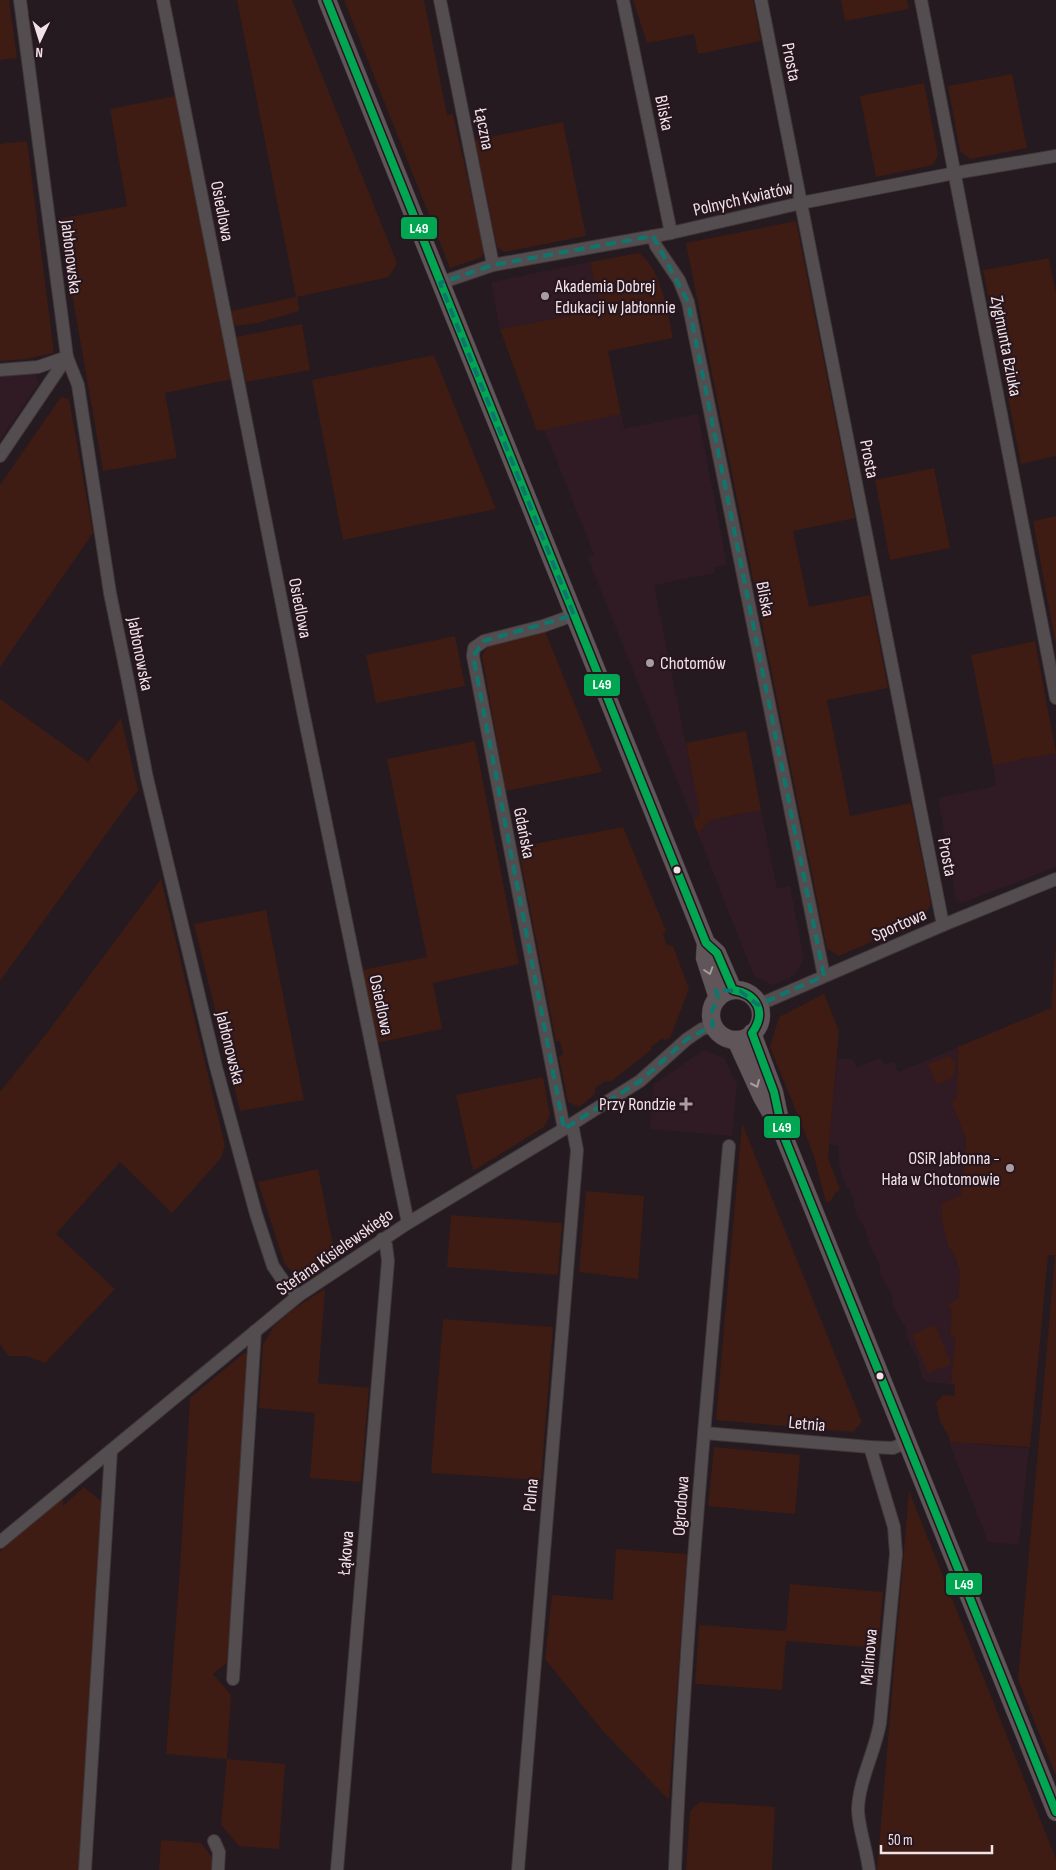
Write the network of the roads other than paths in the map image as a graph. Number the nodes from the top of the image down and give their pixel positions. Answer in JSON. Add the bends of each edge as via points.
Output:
{"nodes":[{"id":1,"x":20,"y":0,"type":"edge"},
{"id":2,"x":163,"y":0,"type":"edge"},
{"id":3,"x":327,"y":0,"type":"edge"},
{"id":4,"x":440,"y":0,"type":"edge"},
{"id":5,"x":623,"y":0,"type":"edge"},
{"id":6,"x":761,"y":0,"type":"edge"},
{"id":7,"x":921,"y":0,"type":"edge"},
{"id":8,"x":1056,"y":156,"type":"edge"},
{"id":9,"x":955,"y":173,"type":"junction"},
{"id":10,"x":801,"y":203,"type":"junction"},
{"id":11,"x":670,"y":233,"type":"junction"},
{"id":12,"x":653,"y":236,"type":"junction"},
{"id":13,"x":493,"y":265,"type":"junction"},
{"id":14,"x":440,"y":283,"type":"junction"},
{"id":15,"x":66,"y":357,"type":"junction"},
{"id":16,"x":0,"y":370,"type":"edge"},
{"id":17,"x":0,"y":456,"type":"edge"},
{"id":18,"x":574,"y":615,"type":"junction"},
{"id":19,"x":1056,"y":698,"type":"edge"},
{"id":20,"x":1056,"y":879,"type":"edge"},
{"id":21,"x":943,"y":925,"type":"junction"},
{"id":22,"x":824,"y":976,"type":"junction"},
{"id":23,"x":726,"y":994,"type":"junction"},
{"id":24,"x":758,"y":1005,"type":"junction"},
{"id":25,"x":714,"y":1026,"type":"junction"},
{"id":26,"x":744,"y":1037,"type":"junction"},
{"id":27,"x":568,"y":1127,"type":"junction"},
{"id":28,"x":729,"y":1146,"type":"dead end"},
{"id":29,"x":408,"y":1223,"type":"junction"},
{"id":30,"x":382,"y":1240,"type":"junction"},
{"id":31,"x":298,"y":1296,"type":"junction"},
{"id":32,"x":255,"y":1331,"type":"junction"},
{"id":33,"x":704,"y":1433,"type":"junction"},
{"id":34,"x":907,"y":1442,"type":"junction"},
{"id":35,"x":870,"y":1447,"type":"junction"},
{"id":36,"x":111,"y":1451,"type":"junction"},
{"id":37,"x":0,"y":1542,"type":"edge"},
{"id":38,"x":233,"y":1679,"type":"dead end"},
{"id":39,"x":1056,"y":1812,"type":"edge"},
{"id":40,"x":214,"y":1841,"type":"dead end"},
{"id":41,"x":85,"y":1870,"type":"edge"},
{"id":42,"x":218,"y":1870,"type":"edge"},
{"id":43,"x":337,"y":1870,"type":"edge"},
{"id":44,"x":518,"y":1870,"type":"edge"},
{"id":45,"x":675,"y":1870,"type":"edge"},
{"id":46,"x":869,"y":1870,"type":"edge"}],
"edges":[{"from":1,"to":15,"type":"street","name":"Jabłonowska"},
{"from":2,"to":29,"type":"street","name":"Osiedlowa","via":[[302,711]]},
{"from":3,"to":14,"type":"street"},
{"from":4,"to":13,"type":"street","name":"Łączna"},
{"from":5,"to":11,"type":"street","name":"Bliska"},
{"from":6,"to":10,"type":"street","name":"Prosta"},
{"from":7,"to":9,"type":"street","name":"Zygmunta Bziuka"},
{"from":8,"to":9,"type":"street","name":"Polnych Kwiatów"},
{"from":9,"to":10,"type":"street","name":"Polnych Kwiatów"},
{"from":9,"to":19,"type":"street","name":"Zygmunta Bziuka"},
{"from":10,"to":11,"type":"street","name":"Polnych Kwiatów"},
{"from":10,"to":21,"type":"street","name":"Prosta"},
{"from":11,"to":12,"type":"street","name":"Polnych Kwiatów"},
{"from":12,"to":13,"type":"street","name":"Polnych Kwiatów"},
{"from":12,"to":22,"type":"street","name":"Bliska","via":[[688,302]]},
{"from":13,"to":14,"type":"street","name":"Polnych Kwiatów"},
{"from":14,"to":18,"type":"street"},
{"from":15,"to":16,"type":"street","via":[[38,366]]},
{"from":15,"to":17,"type":"street"},
{"from":15,"to":31,"type":"street","name":"Jabłonowska","via":[[78,385],[110,593],[147,778],[216,1067],[273,1266]]},
{"from":18,"to":23,"type":"street","via":[[706,943],[705,958]]},
{"from":18,"to":27,"type":"street","name":"Gdańska","via":[[484,641],[474,648],[472,656]]},
{"from":20,"to":21,"type":"street","name":"Sportowa"},
{"from":21,"to":22,"type":"street","name":"Sportowa"},
{"from":22,"to":24,"type":"street","name":"Sportowa"},
{"from":23,"to":24,"type":"street","via":[[747,993]]},
{"from":23,"to":25,"type":"street","via":[[712,1006]]},
{"from":24,"to":26,"type":"street","via":[[759,1024]]},
{"from":25,"to":26,"type":"street","via":[[723,1036]]},
{"from":25,"to":27,"type":"street","name":"Stefana Kisielewskiego","via":[[702,1029],[687,1039],[640,1080]]},
{"from":26,"to":34,"type":"street","via":[[762,1097],[783,1134]]},
{"from":27,"to":29,"type":"street","name":"Stefana Kisielewskiego"},
{"from":27,"to":44,"type":"street","name":"Polna","via":[[577,1150]]},
{"from":28,"to":33,"type":"street","name":"Ogrodowa"},
{"from":29,"to":30,"type":"street","name":"Stefana Kisielewskiego"},
{"from":30,"to":31,"type":"street","name":"Stefana Kisielewskiego"},
{"from":30,"to":43,"type":"street","name":"Łąkowa","via":[[388,1261]]},
{"from":31,"to":32,"type":"street","name":"Stefana Kisielewskiego"},
{"from":32,"to":36,"type":"street","name":"Stefana Kisielewskiego"},
{"from":32,"to":38,"type":"street"},
{"from":33,"to":35,"type":"street","name":"Letnia"},
{"from":33,"to":45,"type":"street","name":"Ogrodowa"},
{"from":34,"to":35,"type":"street","name":"Letnia","via":[[893,1448]]},
{"from":34,"to":39,"type":"street"},
{"from":35,"to":46,"type":"street","name":"Malinowa","via":[[894,1527],[896,1554],[880,1723],[858,1811]]},
{"from":36,"to":37,"type":"street","name":"Stefana Kisielewskiego"},
{"from":36,"to":41,"type":"street"},
{"from":40,"to":42,"type":"street","via":[[219,1852]]}]}
